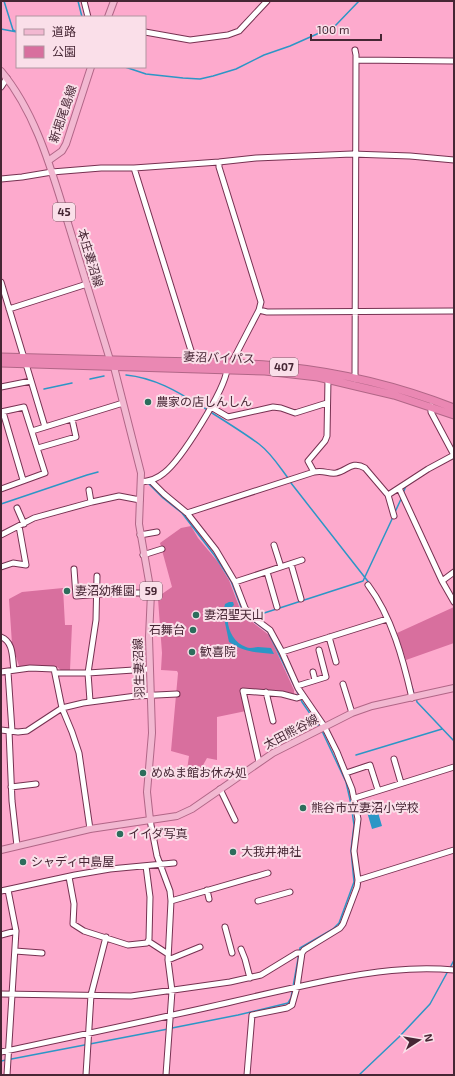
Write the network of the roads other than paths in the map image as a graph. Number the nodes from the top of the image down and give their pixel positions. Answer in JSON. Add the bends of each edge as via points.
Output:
{"nodes":[{"id":1,"x":84,"y":1,"type":"edge"},
{"id":2,"x":114,"y":1,"type":"edge"},
{"id":3,"x":267,"y":1,"type":"edge"},
{"id":4,"x":88,"y":16,"type":"edge"},
{"id":5,"x":108,"y":16,"type":"edge"},
{"id":6,"x":146,"y":32,"type":"edge"},
{"id":7,"x":355,"y":50,"type":"dead end"},
{"id":8,"x":356,"y":60,"type":"junction"},
{"id":9,"x":454,"y":61,"type":"edge"},
{"id":10,"x":91,"y":68,"type":"edge"},
{"id":11,"x":1,"y":71,"type":"edge"},
{"id":12,"x":7,"y":78,"type":"junction"},
{"id":13,"x":1,"y":87,"type":"edge"},
{"id":14,"x":357,"y":155,"type":"junction"},
{"id":15,"x":454,"y":160,"type":"edge"},
{"id":16,"x":48,"y":161,"type":"junction"},
{"id":17,"x":219,"y":162,"type":"junction"},
{"id":18,"x":134,"y":168,"type":"junction"},
{"id":19,"x":52,"y":172,"type":"junction"},
{"id":20,"x":1,"y":179,"type":"edge"},
{"id":21,"x":1,"y":282,"type":"edge"},
{"id":22,"x":87,"y":284,"type":"junction"},
{"id":23,"x":9,"y":309,"type":"junction"},
{"id":24,"x":259,"y":310,"type":"junction"},
{"id":25,"x":355,"y":311,"type":"junction"},
{"id":26,"x":454,"y":311,"type":"edge"},
{"id":27,"x":1,"y":357,"type":"edge"},
{"id":28,"x":110,"y":360,"type":"junction"},
{"id":29,"x":25,"y":361,"type":"junction"},
{"id":30,"x":193,"y":362,"type":"junction"},
{"id":31,"x":232,"y":362,"type":"junction"},
{"id":32,"x":1,"y":364,"type":"edge"},
{"id":33,"x":114,"y":367,"type":"junction"},
{"id":34,"x":228,"y":369,"type":"junction"},
{"id":35,"x":328,"y":379,"type":"junction"},
{"id":36,"x":355,"y":379,"type":"junction"},
{"id":37,"x":31,"y":381,"type":"junction"},
{"id":38,"x":1,"y":387,"type":"edge"},
{"id":39,"x":123,"y":403,"type":"junction"},
{"id":40,"x":327,"y":403,"type":"junction"},
{"id":41,"x":431,"y":406,"type":"junction"},
{"id":42,"x":211,"y":408,"type":"junction"},
{"id":43,"x":454,"y":408,"type":"edge"},
{"id":44,"x":2,"y":412,"type":"edge"},
{"id":45,"x":454,"y":415,"type":"edge"},
{"id":46,"x":72,"y":419,"type":"junction"},
{"id":47,"x":45,"y":427,"type":"junction"},
{"id":48,"x":32,"y":431,"type":"junction"},
{"id":49,"x":38,"y":448,"type":"junction"},
{"id":50,"x":454,"y":455,"type":"edge"},
{"id":51,"x":314,"y":472,"type":"junction"},
{"id":52,"x":23,"y":480,"type":"junction"},
{"id":53,"x":152,"y":481,"type":"junction"},
{"id":54,"x":142,"y":482,"type":"junction"},
{"id":55,"x":1,"y":488,"type":"edge"},
{"id":56,"x":399,"y":488,"type":"junction"},
{"id":57,"x":88,"y":490,"type":"dead end"},
{"id":58,"x":104,"y":493,"type":"dead end"},
{"id":59,"x":388,"y":495,"type":"junction"},
{"id":60,"x":103,"y":499,"type":"junction"},
{"id":61,"x":140,"y":500,"type":"junction"},
{"id":62,"x":91,"y":502,"type":"junction"},
{"id":63,"x":17,"y":508,"type":"dead end"},
{"id":64,"x":187,"y":513,"type":"junction"},
{"id":65,"x":394,"y":516,"type":"dead end"},
{"id":66,"x":21,"y":525,"type":"junction"},
{"id":67,"x":157,"y":532,"type":"dead end"},
{"id":68,"x":1,"y":535,"type":"edge"},
{"id":69,"x":140,"y":535,"type":"junction"},
{"id":70,"x":274,"y":545,"type":"dead end"},
{"id":71,"x":162,"y":548,"type":"dead end"},
{"id":72,"x":144,"y":555,"type":"junction"},
{"id":73,"x":302,"y":560,"type":"dead end"},
{"id":74,"x":291,"y":564,"type":"junction"},
{"id":75,"x":1,"y":567,"type":"edge"},
{"id":76,"x":281,"y":567,"type":"junction"},
{"id":77,"x":74,"y":569,"type":"dead end"},
{"id":78,"x":267,"y":572,"type":"junction"},
{"id":79,"x":454,"y":572,"type":"edge"},
{"id":80,"x":97,"y":576,"type":"dead end"},
{"id":81,"x":442,"y":581,"type":"junction"},
{"id":82,"x":235,"y":582,"type":"junction"},
{"id":83,"x":368,"y":585,"type":"dead end"},
{"id":84,"x":151,"y":593,"type":"junction"},
{"id":85,"x":97,"y":595,"type":"junction"},
{"id":86,"x":301,"y":599,"type":"dead end"},
{"id":87,"x":454,"y":602,"type":"edge"},
{"id":88,"x":277,"y":607,"type":"dead end"},
{"id":89,"x":387,"y":619,"type":"junction"},
{"id":90,"x":1,"y":637,"type":"edge"},
{"id":91,"x":329,"y":637,"type":"junction"},
{"id":92,"x":318,"y":650,"type":"dead end"},
{"id":93,"x":282,"y":652,"type":"junction"},
{"id":94,"x":336,"y":662,"type":"dead end"},
{"id":95,"x":149,"y":669,"type":"junction"},
{"id":96,"x":14,"y":670,"type":"junction"},
{"id":97,"x":1,"y":672,"type":"edge"},
{"id":98,"x":8,"y":672,"type":"junction"},
{"id":99,"x":313,"y":672,"type":"dead end"},
{"id":100,"x":55,"y":673,"type":"junction"},
{"id":101,"x":88,"y":673,"type":"junction"},
{"id":102,"x":315,"y":680,"type":"junction"},
{"id":103,"x":344,"y":684,"type":"dead end"},
{"id":104,"x":297,"y":686,"type":"junction"},
{"id":105,"x":454,"y":688,"type":"edge"},
{"id":106,"x":266,"y":692,"type":"junction"},
{"id":107,"x":177,"y":694,"type":"dead end"},
{"id":108,"x":151,"y":695,"type":"junction"},
{"id":109,"x":300,"y":697,"type":"junction"},
{"id":110,"x":412,"y":698,"type":"junction"},
{"id":111,"x":90,"y":701,"type":"junction"},
{"id":112,"x":62,"y":708,"type":"junction"},
{"id":113,"x":352,"y":713,"type":"junction"},
{"id":114,"x":273,"y":721,"type":"dead end"},
{"id":115,"x":324,"y":726,"type":"junction"},
{"id":116,"x":1,"y":730,"type":"edge"},
{"id":117,"x":10,"y":731,"type":"junction"},
{"id":118,"x":394,"y":759,"type":"dead end"},
{"id":119,"x":259,"y":762,"type":"junction"},
{"id":120,"x":454,"y":767,"type":"edge"},
{"id":121,"x":346,"y":773,"type":"junction"},
{"id":122,"x":401,"y":783,"type":"junction"},
{"id":123,"x":36,"y":784,"type":"dead end"},
{"id":124,"x":11,"y":787,"type":"junction"},
{"id":125,"x":220,"y":789,"type":"junction"},
{"id":126,"x":378,"y":790,"type":"junction"},
{"id":127,"x":355,"y":798,"type":"junction"},
{"id":128,"x":150,"y":820,"type":"junction"},
{"id":129,"x":235,"y":820,"type":"dead end"},
{"id":130,"x":90,"y":829,"type":"junction"},
{"id":131,"x":17,"y":846,"type":"junction"},
{"id":132,"x":1,"y":850,"type":"edge"},
{"id":133,"x":454,"y":850,"type":"edge"},
{"id":134,"x":174,"y":863,"type":"dead end"},
{"id":135,"x":160,"y":865,"type":"junction"},
{"id":136,"x":146,"y":866,"type":"junction"},
{"id":137,"x":268,"y":873,"type":"dead end"},
{"id":138,"x":71,"y":876,"type":"junction"},
{"id":139,"x":358,"y":880,"type":"junction"},
{"id":140,"x":8,"y":890,"type":"junction"},
{"id":141,"x":207,"y":890,"type":"junction"},
{"id":142,"x":1,"y":891,"type":"edge"},
{"id":143,"x":290,"y":892,"type":"dead end"},
{"id":144,"x":209,"y":899,"type":"dead end"},
{"id":145,"x":171,"y":901,"type":"junction"},
{"id":146,"x":258,"y":902,"type":"dead end"},
{"id":147,"x":225,"y":927,"type":"dead end"},
{"id":148,"x":16,"y":931,"type":"junction"},
{"id":149,"x":1,"y":935,"type":"edge"},
{"id":150,"x":106,"y":937,"type":"junction"},
{"id":151,"x":148,"y":942,"type":"junction"},
{"id":152,"x":200,"y":947,"type":"dead end"},
{"id":153,"x":241,"y":949,"type":"dead end"},
{"id":154,"x":15,"y":951,"type":"junction"},
{"id":155,"x":42,"y":953,"type":"dead end"},
{"id":156,"x":232,"y":953,"type":"dead end"},
{"id":157,"x":302,"y":953,"type":"junction"},
{"id":158,"x":168,"y":954,"type":"junction"},
{"id":159,"x":168,"y":960,"type":"junction"},
{"id":160,"x":454,"y":970,"type":"edge"},
{"id":161,"x":250,"y":978,"type":"junction"},
{"id":162,"x":297,"y":987,"type":"junction"},
{"id":163,"x":172,"y":990,"type":"junction"},
{"id":164,"x":1,"y":994,"type":"edge"},
{"id":165,"x":12,"y":994,"type":"junction"},
{"id":166,"x":91,"y":995,"type":"junction"},
{"id":167,"x":170,"y":1016,"type":"junction"},
{"id":168,"x":89,"y":1033,"type":"junction"},
{"id":169,"x":8,"y":1050,"type":"junction"},
{"id":170,"x":1,"y":1052,"type":"edge"},
{"id":171,"x":6,"y":1075,"type":"edge"},
{"id":172,"x":86,"y":1075,"type":"edge"},
{"id":173,"x":166,"y":1075,"type":"edge"},
{"id":174,"x":248,"y":1075,"type":"edge"}],
"edges":[{"from":1,"to":4,"type":"street"},
{"from":2,"to":5,"type":"main road"},
{"from":3,"to":6,"type":"street","via":[[239,31],[228,35],[190,40]]},
{"from":7,"to":8,"type":"street"},
{"from":8,"to":9,"type":"street"},
{"from":8,"to":14,"type":"street"},
{"from":10,"to":16,"type":"main road","name":"新堀尾島線","via":[[66,144],[62,151]]},
{"from":11,"to":12,"type":"main road","name":"本庄妻沼線","number":"45"},
{"from":12,"to":13,"type":"street"},
{"from":12,"to":16,"type":"main road","name":"本庄妻沼線","number":"45","via":[[29,116]]},
{"from":14,"to":15,"type":"street"},
{"from":14,"to":17,"type":"street"},
{"from":14,"to":25,"type":"street"},
{"from":16,"to":19,"type":"main road","name":"本庄妻沼線","number":"45"},
{"from":17,"to":18,"type":"street"},
{"from":17,"to":24,"type":"street","via":[[261,302]]},
{"from":18,"to":19,"type":"street"},
{"from":18,"to":30,"type":"street"},
{"from":19,"to":20,"type":"street"},
{"from":19,"to":22,"type":"main road","name":"本庄妻沼線","number":"45"},
{"from":21,"to":23,"type":"street"},
{"from":22,"to":23,"type":"street"},
{"from":22,"to":28,"type":"main road","name":"本庄妻沼線","number":"45"},
{"from":23,"to":29,"type":"street"},
{"from":24,"to":25,"type":"street"},
{"from":24,"to":31,"type":"street"},
{"from":25,"to":26,"type":"street"},
{"from":25,"to":36,"type":"street"},
{"from":27,"to":29,"type":"highway","name":"妻沼バイパス","number":"407"},
{"from":28,"to":29,"type":"highway","name":"妻沼バイパス","number":"407"},
{"from":28,"to":30,"type":"highway","name":"妻沼バイパス","number":"407"},
{"from":28,"to":33,"type":"main road","name":"本庄妻沼線","number":"45"},
{"from":29,"to":32,"type":"highway","name":"妻沼バイパス","number":"407"},
{"from":29,"to":33,"type":"highway","name":"妻沼バイパス","number":"407"},
{"from":29,"to":37,"type":"street"},
{"from":30,"to":31,"type":"highway","name":"妻沼バイパス","number":"407"},
{"from":31,"to":36,"type":"highway","name":"妻沼バイパス","number":"407","via":[[326,372]]},
{"from":33,"to":34,"type":"highway","name":"妻沼バイパス","number":"407"},
{"from":33,"to":39,"type":"main road","name":"羽生妻沼線","number":"59"},
{"from":34,"to":35,"type":"highway","name":"妻沼バイパス","number":"407"},
{"from":34,"to":42,"type":"street"},
{"from":35,"to":40,"type":"street"},
{"from":35,"to":41,"type":"highway","name":"妻沼バイパス","number":"407"},
{"from":36,"to":43,"type":"highway","name":"妻沼バイパス","number":"407","via":[[402,390]]},
{"from":37,"to":38,"type":"street"},
{"from":37,"to":47,"type":"street"},
{"from":39,"to":46,"type":"street"},
{"from":39,"to":54,"type":"main road","name":"羽生妻沼線","number":"59"},
{"from":40,"to":42,"type":"street","via":[[295,413],[273,407],[228,417]]},
{"from":40,"to":51,"type":"street","via":[[327,436],[308,461]]},
{"from":41,"to":45,"type":"highway","name":"妻沼バイパス","number":"407"},
{"from":41,"to":50,"type":"street","via":[[431,412]]},
{"from":42,"to":53,"type":"street","via":[[175,462]]},
{"from":44,"to":48,"type":"street","via":[[24,407]]},
{"from":44,"to":52,"type":"street"},
{"from":46,"to":47,"type":"street"},
{"from":46,"to":49,"type":"street","via":[[76,437]]},
{"from":47,"to":48,"type":"street"},
{"from":48,"to":49,"type":"street"},
{"from":49,"to":52,"type":"street","via":[[45,473]]},
{"from":50,"to":56,"type":"street"},
{"from":51,"to":59,"type":"street","via":[[322,470],[334,473],[348,466],[361,466]]},
{"from":51,"to":64,"type":"street"},
{"from":52,"to":55,"type":"street"},
{"from":53,"to":54,"type":"street"},
{"from":53,"to":64,"type":"street"},
{"from":54,"to":61,"type":"main road","name":"羽生妻沼線","number":"59"},
{"from":56,"to":59,"type":"street"},
{"from":56,"to":81,"type":"street"},
{"from":57,"to":62,"type":"street"},
{"from":58,"to":60,"type":"street"},
{"from":59,"to":65,"type":"street"},
{"from":60,"to":61,"type":"street","via":[[119,496]]},
{"from":60,"to":62,"type":"street"},
{"from":61,"to":69,"type":"main road","name":"羽生妻沼線","number":"59"},
{"from":62,"to":66,"type":"street","via":[[34,518]]},
{"from":63,"to":66,"type":"street"},
{"from":64,"to":82,"type":"street","via":[[216,550]]},
{"from":66,"to":68,"type":"street"},
{"from":66,"to":75,"type":"street","via":[[26,565]]},
{"from":67,"to":69,"type":"street"},
{"from":69,"to":72,"type":"main road","name":"羽生妻沼線","number":"59"},
{"from":70,"to":76,"type":"street"},
{"from":71,"to":72,"type":"street"},
{"from":72,"to":84,"type":"main road","name":"羽生妻沼線","number":"59"},
{"from":73,"to":74,"type":"street"},
{"from":74,"to":76,"type":"street"},
{"from":74,"to":86,"type":"street"},
{"from":76,"to":78,"type":"street"},
{"from":77,"to":85,"type":"street","via":[[76,596]]},
{"from":78,"to":82,"type":"street"},
{"from":78,"to":88,"type":"street"},
{"from":79,"to":81,"type":"street"},
{"from":80,"to":85,"type":"street"},
{"from":81,"to":87,"type":"street"},
{"from":82,"to":93,"type":"street","via":[[245,608],[270,630]]},
{"from":83,"to":89,"type":"street","via":[[380,602]]},
{"from":84,"to":85,"type":"street"},
{"from":84,"to":95,"type":"main road","name":"羽生妻沼線","number":"59"},
{"from":85,"to":101,"type":"street"},
{"from":89,"to":91,"type":"street"},
{"from":89,"to":110,"type":"street"},
{"from":90,"to":96,"type":"street","via":[[10,644]]},
{"from":91,"to":93,"type":"street"},
{"from":91,"to":94,"type":"street"},
{"from":92,"to":102,"type":"street","via":[[326,676]]},
{"from":93,"to":104,"type":"street"},
{"from":95,"to":101,"type":"street"},
{"from":95,"to":108,"type":"main road","name":"羽生妻沼線","number":"59"},
{"from":96,"to":98,"type":"street"},
{"from":96,"to":100,"type":"street","via":[[54,669]]},
{"from":97,"to":98,"type":"street"},
{"from":98,"to":117,"type":"street"},
{"from":99,"to":102,"type":"street"},
{"from":100,"to":101,"type":"street"},
{"from":100,"to":112,"type":"street"},
{"from":101,"to":111,"type":"street"},
{"from":102,"to":104,"type":"street"},
{"from":103,"to":113,"type":"street"},
{"from":104,"to":109,"type":"street"},
{"from":105,"to":110,"type":"main road","name":"太田熊谷線"},
{"from":106,"to":109,"type":"street"},
{"from":106,"to":114,"type":"street"},
{"from":106,"to":119,"type":"street","via":[[243,691]]},
{"from":107,"to":108,"type":"street"},
{"from":108,"to":111,"type":"street"},
{"from":108,"to":128,"type":"main road","name":"羽生妻沼線","number":"59","via":[[152,739],[148,792]]},
{"from":109,"to":115,"type":"street"},
{"from":110,"to":113,"type":"main road","name":"太田熊谷線"},
{"from":111,"to":112,"type":"street"},
{"from":112,"to":117,"type":"street","via":[[27,730]]},
{"from":112,"to":130,"type":"street","via":[[79,753]]},
{"from":113,"to":115,"type":"main road","name":"太田熊谷線"},
{"from":115,"to":119,"type":"main road","name":"太田熊谷線"},
{"from":115,"to":121,"type":"street"},
{"from":116,"to":117,"type":"street"},
{"from":117,"to":124,"type":"street"},
{"from":118,"to":122,"type":"street"},
{"from":119,"to":125,"type":"main road","name":"太田熊谷線"},
{"from":120,"to":122,"type":"street"},
{"from":121,"to":126,"type":"street","via":[[370,765]]},
{"from":121,"to":127,"type":"street"},
{"from":122,"to":126,"type":"street"},
{"from":123,"to":124,"type":"street"},
{"from":124,"to":131,"type":"street"},
{"from":125,"to":128,"type":"main road","name":"太田熊谷線","via":[[181,815]]},
{"from":125,"to":129,"type":"street"},
{"from":126,"to":127,"type":"street"},
{"from":127,"to":139,"type":"street","via":[[358,819],[354,851]]},
{"from":128,"to":130,"type":"main road"},
{"from":128,"to":135,"type":"street"},
{"from":130,"to":131,"type":"main road"},
{"from":131,"to":132,"type":"main road"},
{"from":133,"to":139,"type":"street"},
{"from":134,"to":135,"type":"street"},
{"from":135,"to":136,"type":"street"},
{"from":135,"to":145,"type":"street"},
{"from":136,"to":138,"type":"street"},
{"from":136,"to":151,"type":"street","via":[[150,897]]},
{"from":137,"to":141,"type":"street"},
{"from":138,"to":140,"type":"street"},
{"from":138,"to":150,"type":"street","via":[[73,924],[84,931]]},
{"from":139,"to":157,"type":"street","via":[[343,924]]},
{"from":140,"to":142,"type":"street"},
{"from":140,"to":148,"type":"street"},
{"from":141,"to":144,"type":"street"},
{"from":141,"to":145,"type":"street"},
{"from":143,"to":146,"type":"street"},
{"from":145,"to":158,"type":"street"},
{"from":147,"to":156,"type":"street"},
{"from":148,"to":149,"type":"street"},
{"from":148,"to":154,"type":"street"},
{"from":150,"to":151,"type":"street","via":[[128,945]]},
{"from":150,"to":166,"type":"street"},
{"from":151,"to":158,"type":"street"},
{"from":152,"to":159,"type":"street"},
{"from":153,"to":161,"type":"street"},
{"from":154,"to":155,"type":"street"},
{"from":154,"to":165,"type":"street"},
{"from":157,"to":161,"type":"street","via":[[297,953],[260,975]]},
{"from":157,"to":162,"type":"street"},
{"from":158,"to":159,"type":"street"},
{"from":159,"to":163,"type":"street"},
{"from":160,"to":162,"type":"street","via":[[392,970]]},
{"from":161,"to":163,"type":"street"},
{"from":162,"to":167,"type":"street"},
{"from":162,"to":174,"type":"street","via":[[292,1005],[252,1015]]},
{"from":163,"to":166,"type":"street","via":[[131,996]]},
{"from":163,"to":167,"type":"street"},
{"from":164,"to":165,"type":"street"},
{"from":165,"to":166,"type":"street"},
{"from":165,"to":169,"type":"street"},
{"from":166,"to":168,"type":"street"},
{"from":167,"to":168,"type":"street"},
{"from":167,"to":173,"type":"street"},
{"from":168,"to":169,"type":"street"},
{"from":168,"to":172,"type":"street"},
{"from":169,"to":170,"type":"street"},
{"from":169,"to":171,"type":"street"}]}
